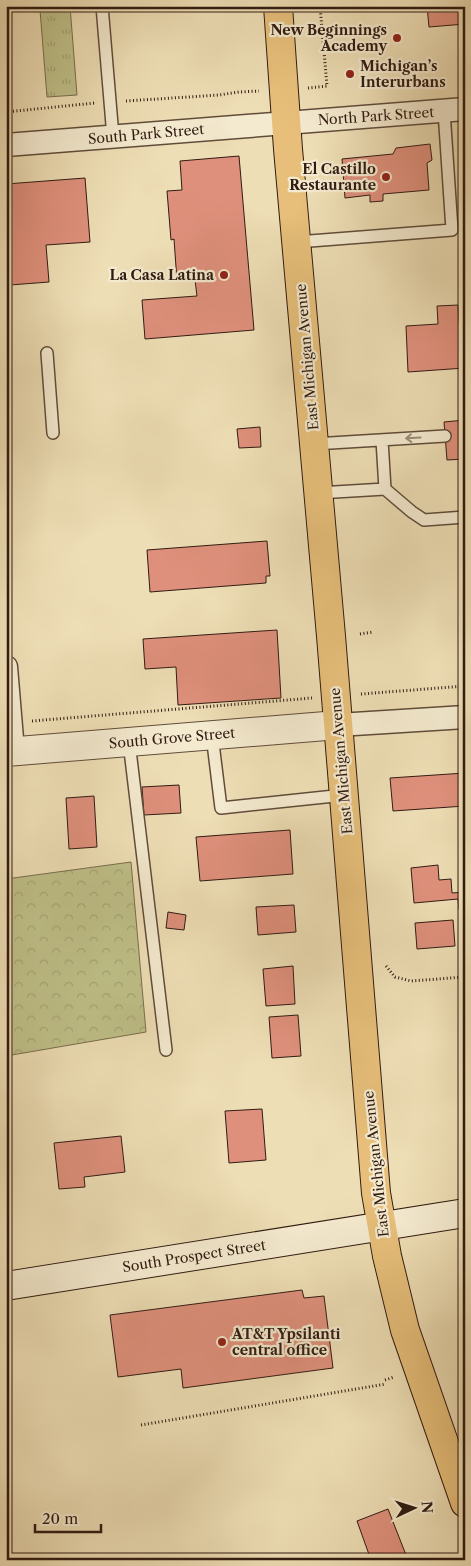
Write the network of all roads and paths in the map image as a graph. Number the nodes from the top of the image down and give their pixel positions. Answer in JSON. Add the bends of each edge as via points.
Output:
{"nodes":[{"id":1,"x":102,"y":6,"type":"edge"},
{"id":2,"x":278,"y":6,"type":"edge"},
{"id":3,"x":320,"y":6,"type":"edge"},
{"id":4,"x":319,"y":87,"type":"dead end"},
{"id":5,"x":250,"y":91,"type":"dead end"},
{"id":6,"x":110,"y":102,"type":"junction"},
{"id":7,"x":454,"y":110,"type":"edge"},
{"id":8,"x":6,"y":112,"type":"edge"},
{"id":9,"x":286,"y":123,"type":"junction"},
{"id":10,"x":112,"y":137,"type":"junction"},
{"id":11,"x":6,"y":145,"type":"edge"},
{"id":12,"x":297,"y":242,"type":"junction"},
{"id":13,"x":47,"y":353,"type":"dead end"},
{"id":14,"x":53,"y":433,"type":"dead end"},
{"id":15,"x":445,"y":436,"type":"dead end"},
{"id":16,"x":382,"y":440,"type":"junction"},
{"id":17,"x":314,"y":444,"type":"junction"},
{"id":18,"x":385,"y":489,"type":"junction"},
{"id":19,"x":318,"y":493,"type":"junction"},
{"id":20,"x":465,"y":517,"type":"edge"},
{"id":21,"x":373,"y":632,"type":"dead end"},
{"id":22,"x":360,"y":634,"type":"dead end"},
{"id":23,"x":6,"y":667,"type":"edge"},
{"id":24,"x":465,"y":686,"type":"edge"},
{"id":25,"x":336,"y":696,"type":"junction"},
{"id":26,"x":465,"y":717,"type":"edge"},
{"id":27,"x":26,"y":722,"type":"dead end"},
{"id":28,"x":338,"y":725,"type":"junction"},
{"id":29,"x":212,"y":735,"type":"junction"},
{"id":30,"x":129,"y":742,"type":"junction"},
{"id":31,"x":10,"y":751,"type":"edge"},
{"id":32,"x":344,"y":795,"type":"junction"},
{"id":33,"x":386,"y":966,"type":"dead end"},
{"id":34,"x":465,"y":977,"type":"edge"},
{"id":35,"x":166,"y":1050,"type":"dead end"},
{"id":36,"x":465,"y":1213,"type":"edge"},
{"id":37,"x":381,"y":1227,"type":"junction"},
{"id":38,"x":6,"y":1286,"type":"edge"},
{"id":39,"x":394,"y":1377,"type":"dead end"},
{"id":40,"x":141,"y":1425,"type":"dead end"},
{"id":41,"x":465,"y":1503,"type":"edge"}],
"edges":[{"from":1,"to":6,"type":"lane"},
{"from":2,"to":9,"type":"main road","name":"East Michigan Avenue"},
{"from":3,"to":4,"type":"path","via":[[327,86]]},
{"from":5,"to":6,"type":"path","via":[[219,96]]},
{"from":6,"to":8,"type":"path"},
{"from":6,"to":10,"type":"lane"},
{"from":7,"to":9,"type":"street","name":"North Park Street"},
{"from":7,"to":12,"type":"lane","via":[[452,230]]},
{"from":9,"to":10,"type":"street","name":"South Park Street"},
{"from":9,"to":12,"type":"main road","name":"East Michigan Avenue"},
{"from":10,"to":11,"type":"street","name":"South Park Street"},
{"from":12,"to":17,"type":"main road","name":"East Michigan Avenue"},
{"from":13,"to":14,"type":"lane"},
{"from":15,"to":16,"type":"lane","one_way":true},
{"from":16,"to":17,"type":"lane"},
{"from":16,"to":18,"type":"lane"},
{"from":17,"to":19,"type":"main road","name":"East Michigan Avenue"},
{"from":18,"to":19,"type":"lane"},
{"from":18,"to":20,"type":"lane","via":[[424,520]]},
{"from":19,"to":25,"type":"main road","name":"East Michigan Avenue"},
{"from":21,"to":22,"type":"path"},
{"from":23,"to":31,"type":"street"},
{"from":24,"to":25,"type":"path"},
{"from":25,"to":27,"type":"path"},
{"from":25,"to":28,"type":"main road","name":"East Michigan Avenue"},
{"from":26,"to":28,"type":"street"},
{"from":28,"to":29,"type":"main road","name":"South Grove Street"},
{"from":28,"to":32,"type":"main road","name":"East Michigan Avenue"},
{"from":29,"to":30,"type":"main road","name":"South Grove Street"},
{"from":29,"to":32,"type":"lane","via":[[221,808]]},
{"from":30,"to":31,"type":"main road","name":"South Grove Street"},
{"from":30,"to":35,"type":"lane"},
{"from":32,"to":37,"type":"main road","name":"East Michigan Avenue"},
{"from":33,"to":34,"type":"path","via":[[395,977],[411,981]]},
{"from":36,"to":37,"type":"main road","name":"South Prospect Street"},
{"from":37,"to":38,"type":"main road","name":"South Prospect Street"},
{"from":37,"to":41,"type":"main road","name":"East Michigan Avenue","via":[[405,1330]]},
{"from":39,"to":40,"type":"path","via":[[385,1382]]}]}
